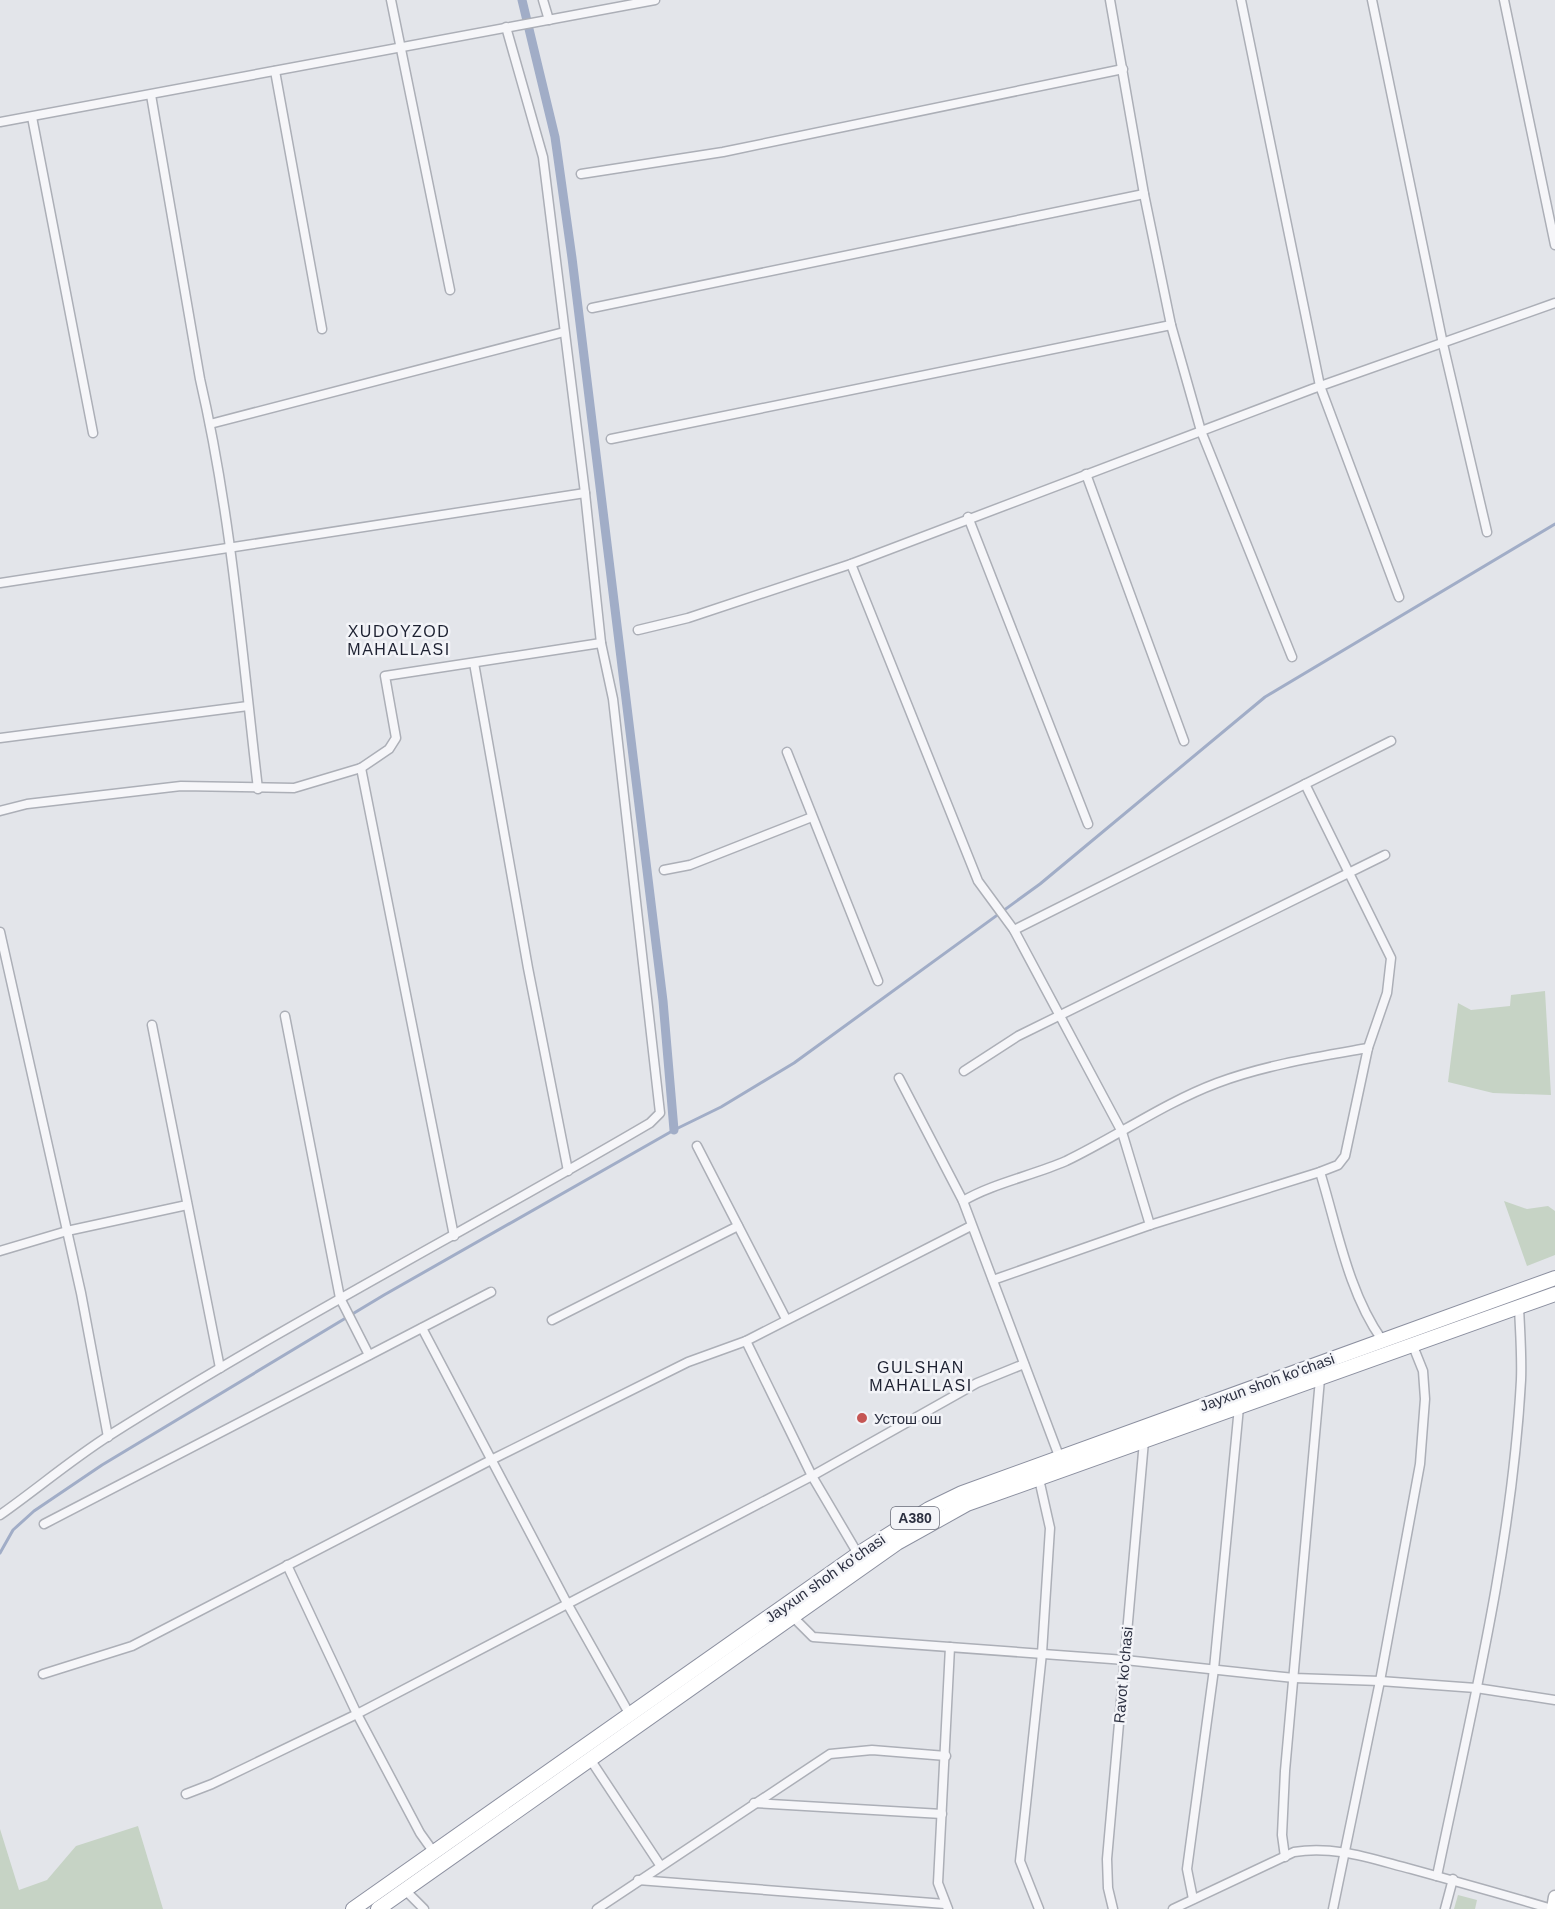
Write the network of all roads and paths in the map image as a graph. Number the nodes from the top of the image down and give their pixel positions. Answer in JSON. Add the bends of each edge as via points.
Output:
{"nodes":[{"id":1,"x":391,"y":0,"type":"edge"},
{"id":2,"x":543,"y":0,"type":"edge"},
{"id":3,"x":656,"y":0,"type":"edge"},
{"id":4,"x":1110,"y":0,"type":"edge"},
{"id":5,"x":1241,"y":0,"type":"edge"},
{"id":6,"x":1372,"y":0,"type":"edge"},
{"id":7,"x":1504,"y":0,"type":"edge"},
{"id":8,"x":549,"y":20,"type":"junction"},
{"id":9,"x":506,"y":27,"type":"junction"},
{"id":10,"x":401,"y":48,"type":"junction"},
{"id":11,"x":1123,"y":69,"type":"junction"},
{"id":12,"x":275,"y":71,"type":"junction"},
{"id":13,"x":151,"y":95,"type":"junction"},
{"id":14,"x":32,"y":117,"type":"junction"},
{"id":15,"x":0,"y":122,"type":"edge"},
{"id":16,"x":581,"y":174,"type":"dead end"},
{"id":17,"x":1144,"y":194,"type":"junction"},
{"id":18,"x":1555,"y":245,"type":"edge"},
{"id":19,"x":450,"y":290,"type":"dead end"},
{"id":20,"x":1555,"y":303,"type":"edge"},
{"id":21,"x":592,"y":308,"type":"dead end"},
{"id":22,"x":1171,"y":325,"type":"junction"},
{"id":23,"x":322,"y":329,"type":"dead end"},
{"id":24,"x":564,"y":332,"type":"junction"},
{"id":25,"x":1443,"y":344,"type":"junction"},
{"id":26,"x":1320,"y":386,"type":"junction"},
{"id":27,"x":210,"y":424,"type":"junction"},
{"id":28,"x":1201,"y":431,"type":"junction"},
{"id":29,"x":93,"y":433,"type":"dead end"},
{"id":30,"x":611,"y":439,"type":"dead end"},
{"id":31,"x":1086,"y":474,"type":"junction"},
{"id":32,"x":585,"y":493,"type":"junction"},
{"id":33,"x":968,"y":517,"type":"junction"},
{"id":34,"x":1487,"y":532,"type":"dead end"},
{"id":35,"x":229,"y":547,"type":"junction"},
{"id":36,"x":851,"y":564,"type":"junction"},
{"id":37,"x":0,"y":583,"type":"edge"},
{"id":38,"x":1399,"y":597,"type":"dead end"},
{"id":39,"x":638,"y":630,"type":"dead end"},
{"id":40,"x":601,"y":643,"type":"junction"},
{"id":41,"x":1292,"y":657,"type":"dead end"},
{"id":42,"x":474,"y":663,"type":"junction"},
{"id":43,"x":248,"y":706,"type":"junction"},
{"id":44,"x":0,"y":738,"type":"edge"},
{"id":45,"x":1184,"y":741,"type":"dead end"},
{"id":46,"x":1391,"y":741,"type":"dead end"},
{"id":47,"x":787,"y":752,"type":"dead end"},
{"id":48,"x":361,"y":768,"type":"junction"},
{"id":49,"x":1305,"y":784,"type":"junction"},
{"id":50,"x":258,"y":789,"type":"junction"},
{"id":51,"x":0,"y":811,"type":"edge"},
{"id":52,"x":812,"y":817,"type":"junction"},
{"id":53,"x":1088,"y":824,"type":"dead end"},
{"id":54,"x":1385,"y":855,"type":"dead end"},
{"id":55,"x":664,"y":870,"type":"dead end"},
{"id":56,"x":1348,"y":873,"type":"junction"},
{"id":57,"x":1014,"y":930,"type":"junction"},
{"id":58,"x":0,"y":932,"type":"edge"},
{"id":59,"x":878,"y":981,"type":"dead end"},
{"id":60,"x":1060,"y":1015,"type":"junction"},
{"id":61,"x":285,"y":1016,"type":"dead end"},
{"id":62,"x":152,"y":1025,"type":"dead end"},
{"id":63,"x":1368,"y":1048,"type":"junction"},
{"id":64,"x":964,"y":1071,"type":"dead end"},
{"id":65,"x":899,"y":1078,"type":"dead end"},
{"id":66,"x":1122,"y":1132,"type":"junction"},
{"id":67,"x":698,"y":1146,"type":"dead end"},
{"id":68,"x":568,"y":1171,"type":"junction"},
{"id":69,"x":1320,"y":1172,"type":"junction"},
{"id":70,"x":963,"y":1201,"type":"junction"},
{"id":71,"x":187,"y":1205,"type":"junction"},
{"id":72,"x":1150,"y":1225,"type":"junction"},
{"id":73,"x":738,"y":1226,"type":"junction"},
{"id":74,"x":971,"y":1226,"type":"junction"},
{"id":75,"x":67,"y":1232,"type":"junction"},
{"id":76,"x":454,"y":1236,"type":"junction"},
{"id":77,"x":0,"y":1251,"type":"edge"},
{"id":78,"x":1555,"y":1278,"type":"edge"},
{"id":79,"x":993,"y":1280,"type":"junction"},
{"id":80,"x":491,"y":1292,"type":"dead end"},
{"id":81,"x":1555,"y":1294,"type":"edge"},
{"id":82,"x":342,"y":1302,"type":"junction"},
{"id":83,"x":1519,"y":1307,"type":"junction"},
{"id":84,"x":786,"y":1319,"type":"junction"},
{"id":85,"x":552,"y":1320,"type":"dead end"},
{"id":86,"x":422,"y":1328,"type":"junction"},
{"id":87,"x":1382,"y":1340,"type":"junction"},
{"id":88,"x":746,"y":1341,"type":"junction"},
{"id":89,"x":1413,"y":1346,"type":"junction"},
{"id":90,"x":369,"y":1356,"type":"junction"},
{"id":91,"x":1024,"y":1364,"type":"junction"},
{"id":92,"x":220,"y":1368,"type":"junction"},
{"id":93,"x":1320,"y":1379,"type":"junction"},
{"id":94,"x":1239,"y":1407,"type":"junction"},
{"id":95,"x":108,"y":1437,"type":"junction"},
{"id":96,"x":1144,"y":1441,"type":"junction"},
{"id":97,"x":1059,"y":1456,"type":"junction"},
{"id":98,"x":491,"y":1460,"type":"junction"},
{"id":99,"x":812,"y":1476,"type":"junction"},
{"id":100,"x":1039,"y":1479,"type":"junction"},
{"id":101,"x":0,"y":1515,"type":"edge"},
{"id":102,"x":44,"y":1524,"type":"dead end"},
{"id":103,"x":858,"y":1554,"type":"junction"},
{"id":104,"x":287,"y":1565,"type":"junction"},
{"id":105,"x":568,"y":1605,"type":"junction"},
{"id":106,"x":793,"y":1617,"type":"junction"},
{"id":107,"x":950,"y":1647,"type":"junction"},
{"id":108,"x":1042,"y":1653,"type":"junction"},
{"id":109,"x":1125,"y":1660,"type":"junction"},
{"id":110,"x":1214,"y":1669,"type":"junction"},
{"id":111,"x":44,"y":1674,"type":"dead end"},
{"id":112,"x":1294,"y":1678,"type":"junction"},
{"id":113,"x":1380,"y":1681,"type":"junction"},
{"id":114,"x":1476,"y":1688,"type":"junction"},
{"id":115,"x":1555,"y":1700,"type":"edge"},
{"id":116,"x":357,"y":1714,"type":"junction"},
{"id":117,"x":630,"y":1715,"type":"junction"},
{"id":118,"x":946,"y":1756,"type":"junction"},
{"id":119,"x":590,"y":1759,"type":"junction"},
{"id":120,"x":186,"y":1794,"type":"dead end"},
{"id":121,"x":753,"y":1803,"type":"junction"},
{"id":122,"x":942,"y":1814,"type":"junction"},
{"id":123,"x":1346,"y":1852,"type":"junction"},
{"id":124,"x":435,"y":1854,"type":"junction"},
{"id":125,"x":1285,"y":1857,"type":"junction"},
{"id":126,"x":660,"y":1865,"type":"junction"},
{"id":127,"x":1437,"y":1876,"type":"junction"},
{"id":128,"x":1453,"y":1879,"type":"junction"},
{"id":129,"x":638,"y":1880,"type":"junction"},
{"id":130,"x":405,"y":1890,"type":"junction"},
{"id":131,"x":1555,"y":1897,"type":"edge"},
{"id":132,"x":1193,"y":1899,"type":"junction"},
{"id":133,"x":946,"y":1906,"type":"edge"},
{"id":134,"x":353,"y":1909,"type":"edge"},
{"id":135,"x":378,"y":1909,"type":"edge"},
{"id":136,"x":424,"y":1909,"type":"edge"},
{"id":137,"x":597,"y":1909,"type":"edge"},
{"id":138,"x":1039,"y":1909,"type":"edge"},
{"id":139,"x":1113,"y":1909,"type":"edge"},
{"id":140,"x":1173,"y":1909,"type":"edge"},
{"id":141,"x":1333,"y":1909,"type":"edge"},
{"id":142,"x":1445,"y":1909,"type":"edge"},
{"id":143,"x":1552,"y":1909,"type":"edge"}],
"edges":[{"from":1,"to":10,"type":"street"},
{"from":2,"to":8,"type":"street"},
{"from":3,"to":8,"type":"street"},
{"from":4,"to":11,"type":"street"},
{"from":5,"to":26,"type":"street"},
{"from":6,"to":25,"type":"street"},
{"from":7,"to":18,"type":"street"},
{"from":8,"to":9,"type":"street"},
{"from":9,"to":10,"type":"street"},
{"from":9,"to":24,"type":"street","via":[[543,158]]},
{"from":10,"to":12,"type":"street"},
{"from":10,"to":19,"type":"street"},
{"from":11,"to":16,"type":"street","via":[[723,152]]},
{"from":11,"to":17,"type":"street"},
{"from":12,"to":13,"type":"street"},
{"from":12,"to":23,"type":"street"},
{"from":13,"to":14,"type":"street"},
{"from":13,"to":27,"type":"street"},
{"from":14,"to":15,"type":"street"},
{"from":14,"to":29,"type":"street"},
{"from":17,"to":21,"type":"street"},
{"from":17,"to":22,"type":"street"},
{"from":20,"to":25,"type":"street"},
{"from":22,"to":28,"type":"street"},
{"from":22,"to":30,"type":"street"},
{"from":24,"to":27,"type":"street"},
{"from":24,"to":32,"type":"street"},
{"from":25,"to":26,"type":"street"},
{"from":25,"to":34,"type":"street"},
{"from":26,"to":28,"type":"street"},
{"from":26,"to":38,"type":"street"},
{"from":27,"to":35,"type":"street"},
{"from":28,"to":31,"type":"street"},
{"from":28,"to":41,"type":"street"},
{"from":31,"to":33,"type":"street"},
{"from":31,"to":45,"type":"street"},
{"from":32,"to":35,"type":"street"},
{"from":32,"to":40,"type":"street"},
{"from":33,"to":36,"type":"street"},
{"from":33,"to":53,"type":"street"},
{"from":35,"to":37,"type":"street"},
{"from":35,"to":43,"type":"street"},
{"from":36,"to":39,"type":"street","via":[[688,618]]},
{"from":36,"to":57,"type":"street","via":[[978,881]]},
{"from":40,"to":42,"type":"street"},
{"from":40,"to":68,"type":"street","via":[[613,699],[660,1113],[650,1123]]},
{"from":42,"to":48,"type":"street","via":[[385,676],[396,738],[389,749]]},
{"from":42,"to":68,"type":"street"},
{"from":43,"to":44,"type":"street"},
{"from":43,"to":50,"type":"street"},
{"from":46,"to":49,"type":"street"},
{"from":47,"to":52,"type":"street"},
{"from":48,"to":50,"type":"street","via":[[294,788]]},
{"from":48,"to":76,"type":"street"},
{"from":49,"to":56,"type":"street"},
{"from":49,"to":57,"type":"street"},
{"from":50,"to":51,"type":"street","via":[[182,786],[27,804]]},
{"from":52,"to":55,"type":"street","via":[[690,865]]},
{"from":52,"to":59,"type":"street"},
{"from":54,"to":56,"type":"street"},
{"from":56,"to":60,"type":"street"},
{"from":56,"to":63,"type":"street","via":[[1391,958],[1387,993]]},
{"from":57,"to":60,"type":"street"},
{"from":58,"to":75,"type":"street"},
{"from":60,"to":64,"type":"street","via":[[1018,1036]]},
{"from":60,"to":66,"type":"street"},
{"from":61,"to":82,"type":"street"},
{"from":62,"to":71,"type":"street"},
{"from":63,"to":66,"type":"street","via":[[1281,1064],[1216,1083]]},
{"from":63,"to":69,"type":"street","via":[[1345,1156],[1338,1165]]},
{"from":65,"to":70,"type":"street"},
{"from":66,"to":70,"type":"street","via":[[1064,1161]]},
{"from":66,"to":72,"type":"street"},
{"from":67,"to":73,"type":"street"},
{"from":68,"to":76,"type":"street"},
{"from":69,"to":72,"type":"street"},
{"from":69,"to":87,"type":"street","via":[[1358,1296]]},
{"from":70,"to":74,"type":"street"},
{"from":71,"to":75,"type":"street"},
{"from":71,"to":92,"type":"street"},
{"from":72,"to":79,"type":"street"},
{"from":73,"to":84,"type":"street"},
{"from":73,"to":85,"type":"street"},
{"from":74,"to":79,"type":"street"},
{"from":74,"to":84,"type":"street"},
{"from":75,"to":77,"type":"street"},
{"from":75,"to":95,"type":"street"},
{"from":76,"to":82,"type":"street"},
{"from":78,"to":87,"type":"highway","name":"Jayxun shoh ko'chasi","number":"A380"},
{"from":79,"to":91,"type":"street"},
{"from":80,"to":86,"type":"street"},
{"from":81,"to":83,"type":"highway","name":"Jayxun shoh ko'chasi","number":"A380"},
{"from":82,"to":90,"type":"street"},
{"from":82,"to":92,"type":"street"},
{"from":83,"to":89,"type":"highway","name":"Jayxun shoh ko'chasi","number":"A380"},
{"from":83,"to":114,"type":"street","via":[[1521,1378],[1511,1494]]},
{"from":84,"to":88,"type":"street"},
{"from":86,"to":90,"type":"street"},
{"from":86,"to":98,"type":"street"},
{"from":87,"to":97,"type":"highway","name":"Jayxun shoh ko'chasi","number":"A380"},
{"from":88,"to":98,"type":"street","via":[[688,1362]]},
{"from":88,"to":99,"type":"street"},
{"from":89,"to":93,"type":"highway","name":"Jayxun shoh ko'chasi","number":"A380"},
{"from":89,"to":113,"type":"street","via":[[1423,1371],[1425,1399],[1420,1464]]},
{"from":90,"to":102,"type":"street"},
{"from":91,"to":97,"type":"street"},
{"from":91,"to":99,"type":"street","via":[[977,1383]]},
{"from":92,"to":95,"type":"street"},
{"from":93,"to":94,"type":"highway","name":"Jayxun shoh ko'chasi","number":"A380"},
{"from":93,"to":112,"type":"street"},
{"from":94,"to":96,"type":"highway","name":"Jayxun shoh ko'chasi","number":"A380"},
{"from":94,"to":110,"type":"street"},
{"from":95,"to":101,"type":"street"},
{"from":96,"to":100,"type":"highway","name":"Jayxun shoh ko'chasi","number":"A380"},
{"from":96,"to":109,"type":"street","name":"Ravot ko'chasi"},
{"from":97,"to":103,"type":"highway","name":"Jayxun shoh ko'chasi","number":"A380","via":[[929,1509]]},
{"from":98,"to":104,"type":"street"},
{"from":98,"to":105,"type":"street"},
{"from":99,"to":103,"type":"street"},
{"from":99,"to":105,"type":"street"},
{"from":100,"to":106,"type":"highway","name":"Jayxun shoh ko'chasi","number":"A380","via":[[967,1504],[925,1526]]},
{"from":100,"to":108,"type":"street","via":[[1050,1528]]},
{"from":103,"to":117,"type":"highway","name":"Jayxun shoh ko'chasi","number":"A380"},
{"from":104,"to":111,"type":"street","via":[[132,1646]]},
{"from":104,"to":116,"type":"street"},
{"from":105,"to":116,"type":"street"},
{"from":105,"to":117,"type":"street"},
{"from":106,"to":107,"type":"street","via":[[813,1638]]},
{"from":106,"to":119,"type":"highway","name":"Jayxun shoh ko'chasi","number":"A380"},
{"from":107,"to":108,"type":"street"},
{"from":107,"to":118,"type":"street"},
{"from":108,"to":109,"type":"street"},
{"from":108,"to":138,"type":"street","via":[[1020,1861]]},
{"from":109,"to":110,"type":"street"},
{"from":109,"to":139,"type":"street","name":"Ravot ko'chasi","via":[[1107,1859]]},
{"from":110,"to":112,"type":"street"},
{"from":110,"to":132,"type":"street","via":[[1187,1869]]},
{"from":112,"to":113,"type":"street"},
{"from":112,"to":125,"type":"street","via":[[1285,1771]]},
{"from":113,"to":114,"type":"street"},
{"from":113,"to":123,"type":"street"},
{"from":114,"to":115,"type":"street"},
{"from":114,"to":127,"type":"street"},
{"from":116,"to":120,"type":"street"},
{"from":116,"to":124,"type":"street"},
{"from":117,"to":124,"type":"highway","name":"Jayxun shoh ko'chasi","number":"A380"},
{"from":118,"to":121,"type":"street","via":[[872,1750],[830,1754]]},
{"from":118,"to":122,"type":"street"},
{"from":119,"to":126,"type":"street"},
{"from":119,"to":130,"type":"highway","name":"Jayxun shoh ko'chasi","number":"A380"},
{"from":121,"to":122,"type":"street"},
{"from":121,"to":126,"type":"street"},
{"from":122,"to":133,"type":"street","via":[[938,1883]]},
{"from":123,"to":125,"type":"street","via":[[1313,1849]]},
{"from":123,"to":127,"type":"street"},
{"from":123,"to":141,"type":"street"},
{"from":124,"to":134,"type":"highway","name":"Jayxun shoh ko'chasi","number":"A380"},
{"from":125,"to":132,"type":"street"},
{"from":126,"to":129,"type":"street"},
{"from":127,"to":128,"type":"street"},
{"from":128,"to":142,"type":"street"},
{"from":128,"to":143,"type":"street"},
{"from":129,"to":133,"type":"street"},
{"from":129,"to":137,"type":"street"},
{"from":130,"to":135,"type":"highway","name":"Jayxun shoh ko'chasi","number":"A380"},
{"from":130,"to":136,"type":"street"},
{"from":131,"to":143,"type":"main road"},
{"from":132,"to":140,"type":"street"}]}
